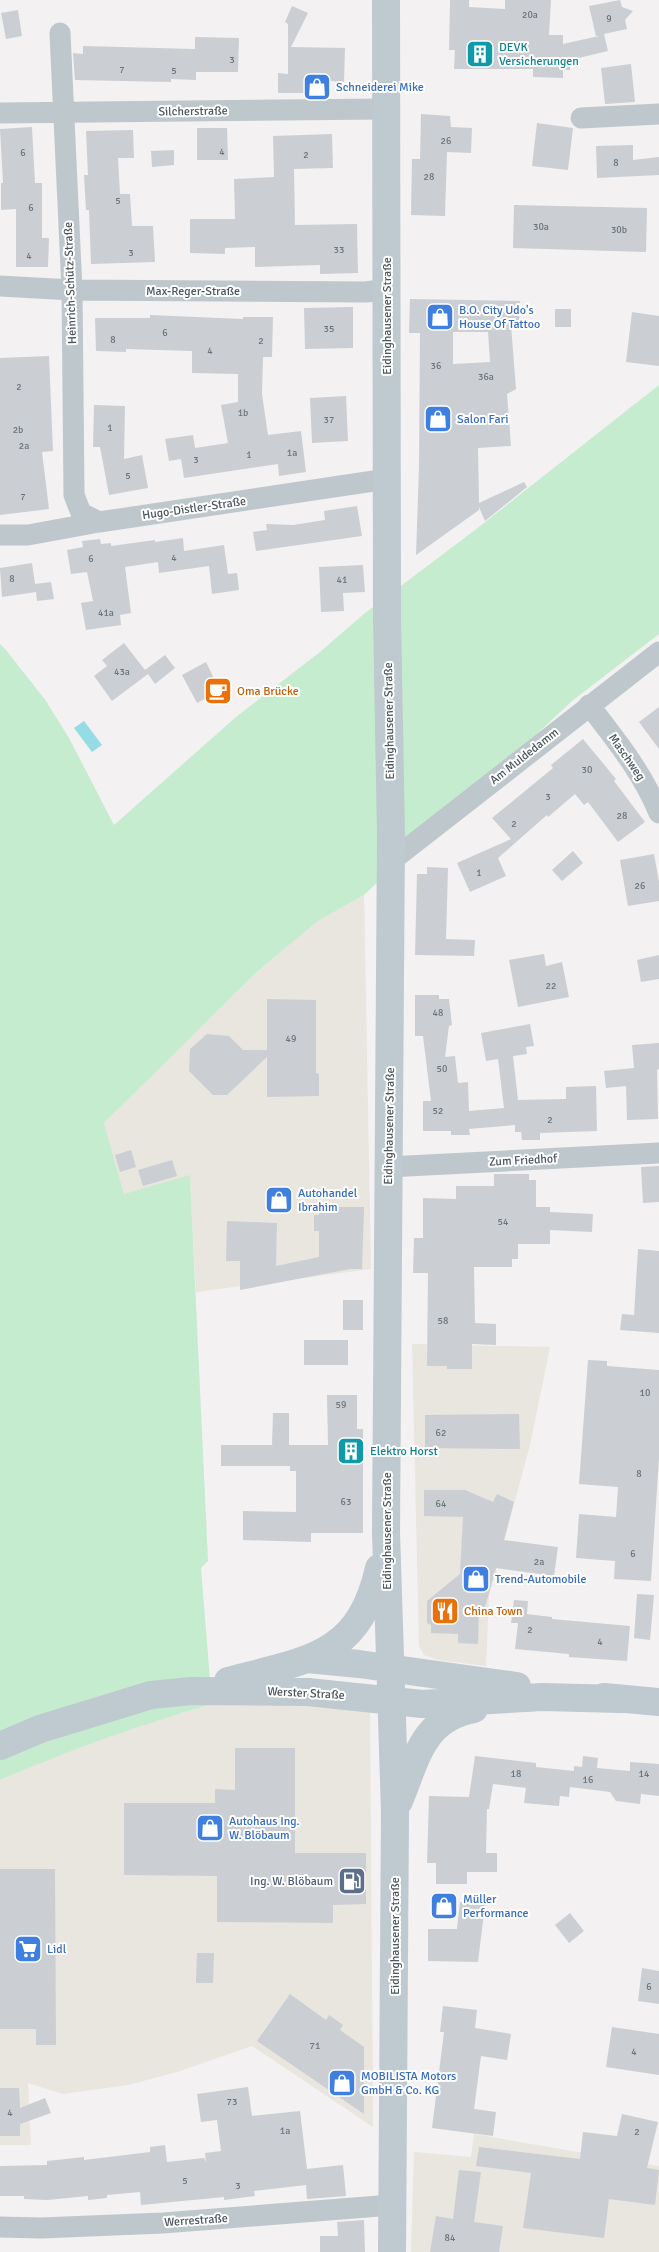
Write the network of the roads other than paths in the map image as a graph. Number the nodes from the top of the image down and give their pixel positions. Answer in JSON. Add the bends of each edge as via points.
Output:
{"nodes":[{"id":1,"x":386,"y":0,"type":"edge"},
{"id":2,"x":60,"y":33,"type":"dead end"},
{"id":3,"x":386,"y":109,"type":"junction"},
{"id":4,"x":0,"y":113,"type":"edge"},
{"id":5,"x":63,"y":114,"type":"junction"},
{"id":6,"x":659,"y":114,"type":"edge"},
{"id":7,"x":581,"y":118,"type":"dead end"},
{"id":8,"x":0,"y":286,"type":"edge"},
{"id":9,"x":386,"y":289,"type":"junction"},
{"id":10,"x":72,"y":290,"type":"junction"},
{"id":11,"x":388,"y":479,"type":"junction"},
{"id":12,"x":99,"y":522,"type":"junction"},
{"id":13,"x":0,"y":535,"type":"edge"},
{"id":14,"x":659,"y":652,"type":"edge"},
{"id":15,"x":590,"y":705,"type":"junction"},
{"id":16,"x":659,"y":813,"type":"edge"},
{"id":17,"x":390,"y":849,"type":"junction"},
{"id":18,"x":659,"y":1154,"type":"edge"},
{"id":19,"x":388,"y":1167,"type":"junction"},
{"id":20,"x":386,"y":1532,"type":"junction"},
{"id":21,"x":308,"y":1659,"type":"junction"},
{"id":22,"x":391,"y":1669,"type":"junction"},
{"id":23,"x":191,"y":1691,"type":"junction"},
{"id":24,"x":542,"y":1697,"type":"junction"},
{"id":25,"x":621,"y":1699,"type":"junction"},
{"id":26,"x":392,"y":1701,"type":"junction"},
{"id":27,"x":659,"y":1702,"type":"edge"},
{"id":28,"x":0,"y":1746,"type":"edge"},
{"id":29,"x":395,"y":1812,"type":"junction"},
{"id":30,"x":392,"y":2205,"type":"junction"},
{"id":31,"x":0,"y":2227,"type":"edge"},
{"id":32,"x":392,"y":2252,"type":"edge"}],
"edges":[{"from":1,"to":3,"type":"main road","name":"Eidinghausener Straße"},
{"from":2,"to":5,"type":"street","name":"Heinrich-Schütz-Straße"},
{"from":3,"to":5,"type":"street","name":"Silcherstraße"},
{"from":3,"to":9,"type":"main road","name":"Eidinghausener Straße"},
{"from":4,"to":5,"type":"street","name":"Silcherstraße"},
{"from":5,"to":10,"type":"street","name":"Heinrich-Schütz-Straße"},
{"from":6,"to":7,"type":"street"},
{"from":8,"to":10,"type":"street","name":"Max-Reger-Straße"},
{"from":9,"to":10,"type":"street","name":"Max-Reger-Straße","via":[[366,292]]},
{"from":9,"to":11,"type":"main road","name":"Eidinghausener Straße"},
{"from":10,"to":12,"type":"street","name":"Heinrich-Schütz-Straße","via":[[74,495],[82,513]]},
{"from":11,"to":12,"type":"street","name":"Hugo-Distler-Straße"},
{"from":11,"to":17,"type":"main road","name":"Eidinghausener Straße"},
{"from":12,"to":13,"type":"street","name":"Hugo-Distler-Straße","via":[[28,535]]},
{"from":14,"to":15,"type":"street","name":"Am Muldedamm"},
{"from":15,"to":16,"type":"street","name":"Maschweg","via":[[629,757],[648,787]]},
{"from":15,"to":17,"type":"street","name":"Am Muldedamm"},
{"from":17,"to":19,"type":"main road","name":"Eidinghausener Straße"},
{"from":18,"to":19,"type":"street","name":"Zum Friedhof"},
{"from":19,"to":20,"type":"main road","name":"Eidinghausener Straße"},
{"from":20,"to":21,"type":"main road","via":[[374,1590],[360,1621],[346,1637]]},
{"from":20,"to":22,"type":"main road","name":"Eidinghausener Straße"},
{"from":21,"to":22,"type":"main road","name":"Werster Straße"},
{"from":21,"to":23,"type":"main road"},
{"from":22,"to":25,"type":"main road","name":"Werster Straße"},
{"from":22,"to":26,"type":"main road","name":"Eidinghausener Straße"},
{"from":23,"to":26,"type":"main road","name":"Werster Straße","via":[[300,1692]]},
{"from":23,"to":28,"type":"main road","name":"Werster Straße","via":[[150,1695],[40,1729]]},
{"from":24,"to":25,"type":"main road","name":"Werster Straße"},
{"from":24,"to":26,"type":"main road","name":"Werster Straße","via":[[422,1704]]},
{"from":24,"to":29,"type":"main road","via":[[460,1712],[442,1720],[429,1733],[418,1752]]},
{"from":25,"to":27,"type":"main road","name":"Werster Straße"},
{"from":26,"to":29,"type":"main road","name":"Eidinghausener Straße"},
{"from":29,"to":30,"type":"main road","name":"Eidinghausener Straße"},
{"from":30,"to":31,"type":"street","name":"Werrestraße","via":[[163,2223]]},
{"from":30,"to":32,"type":"main road","name":"Eidinghausener Straße"}]}
